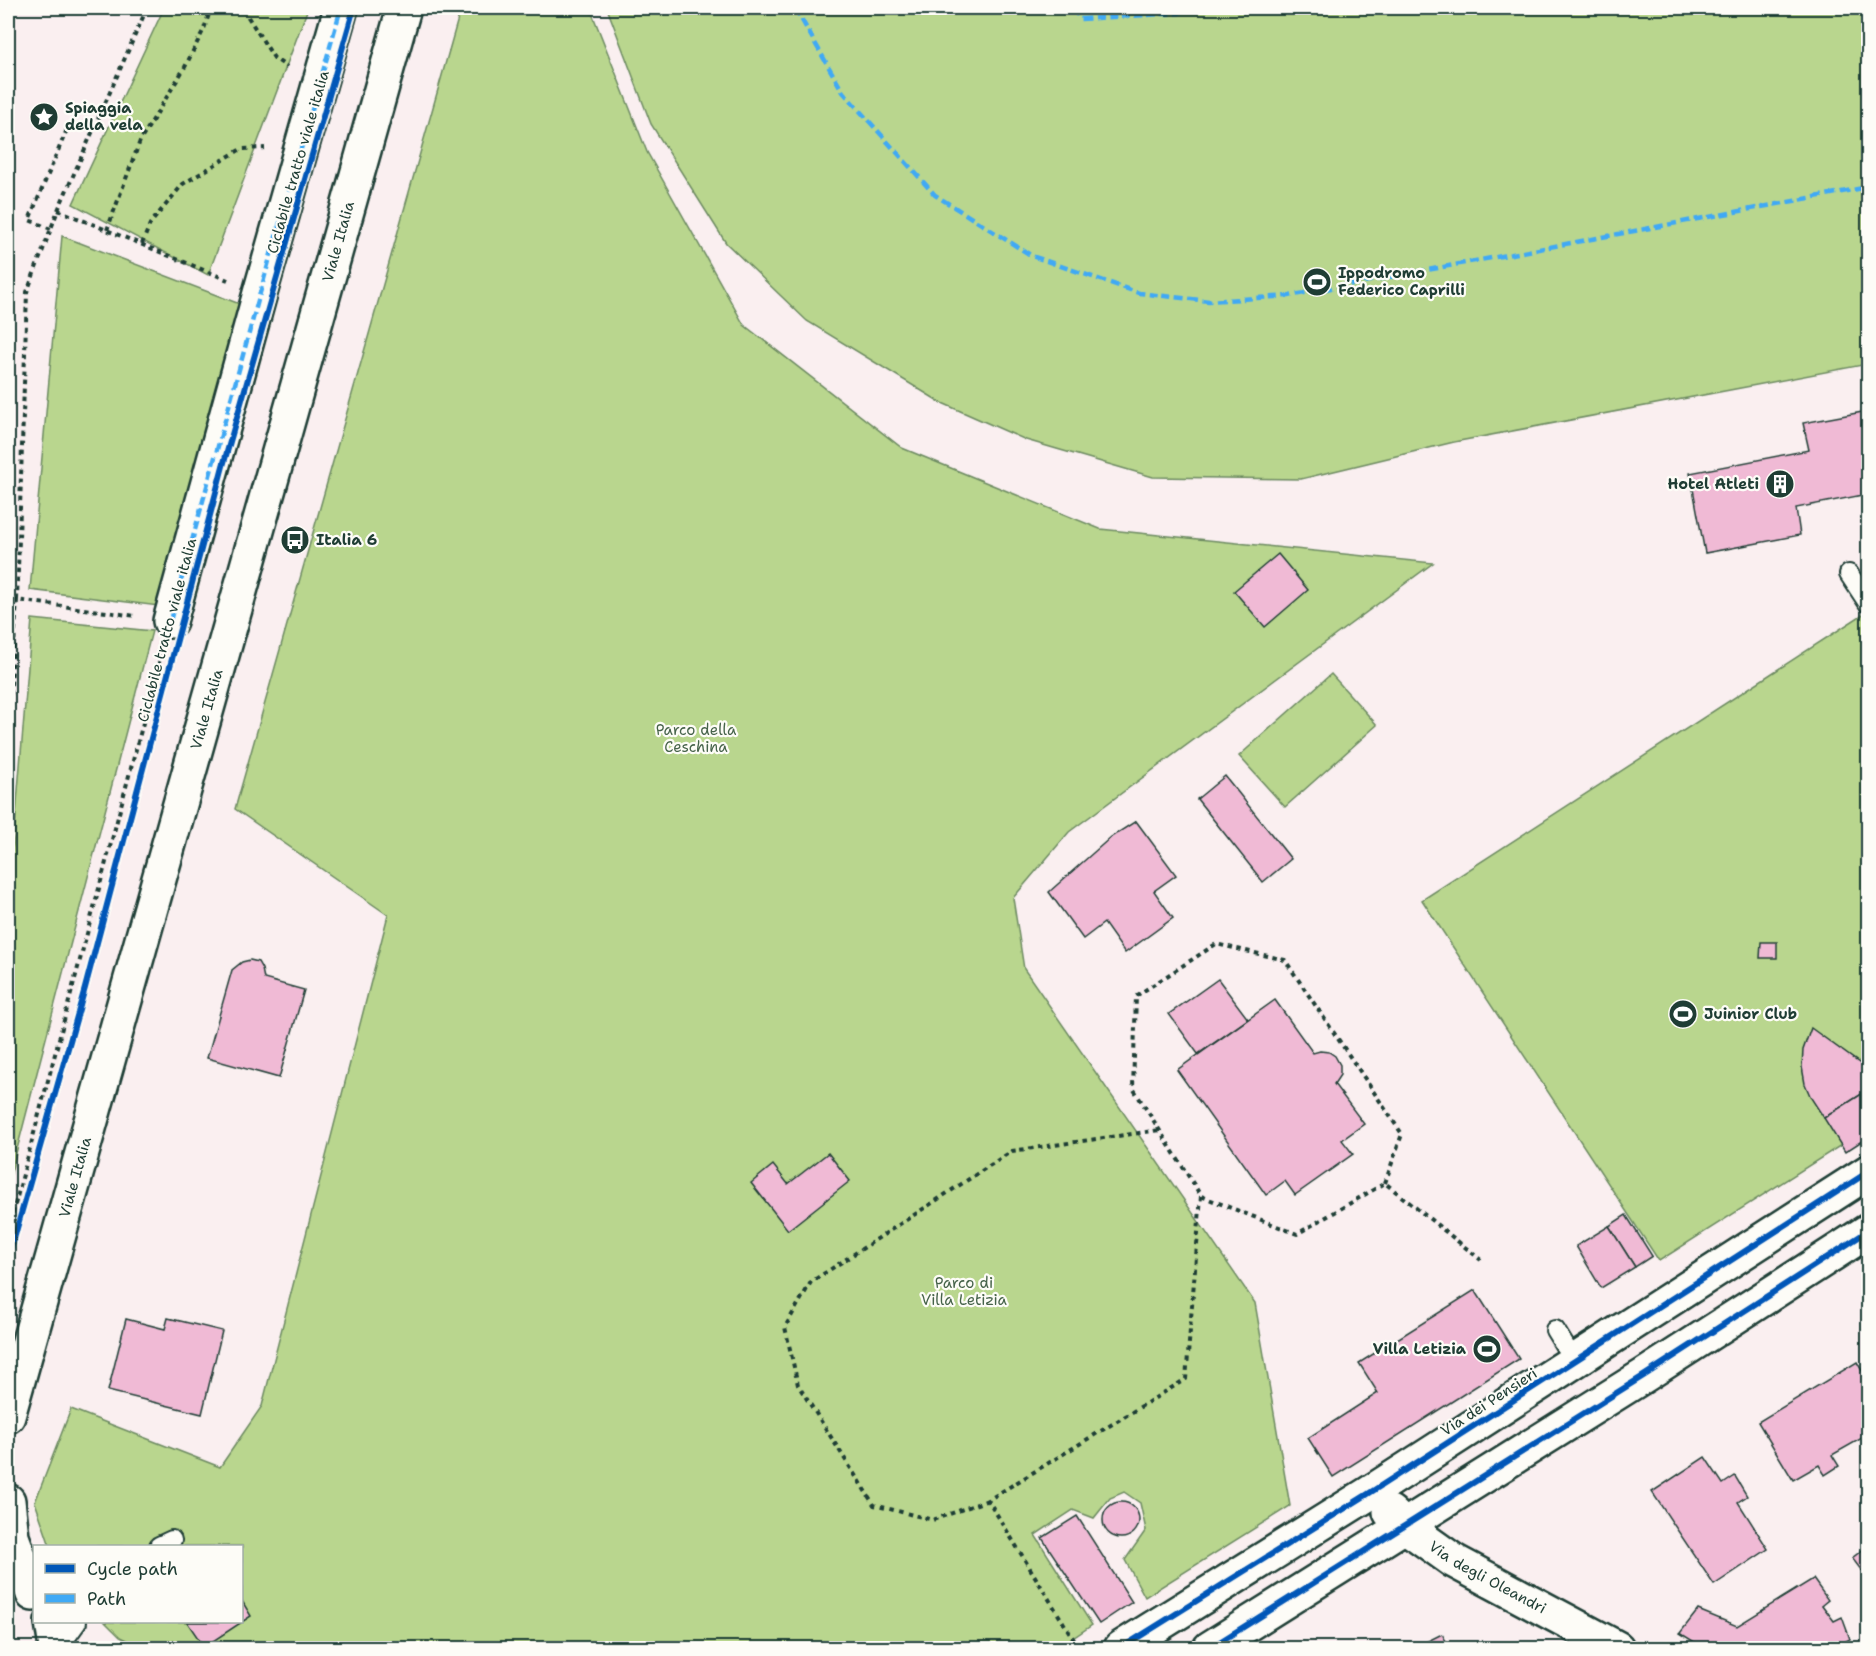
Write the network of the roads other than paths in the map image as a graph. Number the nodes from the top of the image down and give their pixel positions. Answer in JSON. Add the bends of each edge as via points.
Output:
{"nodes":[{"id":1,"x":341,"y":8,"type":"edge"},
{"id":2,"x":404,"y":8,"type":"edge"},
{"id":3,"x":1849,"y":574,"type":"dead end"},
{"id":4,"x":1869,"y":603,"type":"edge"},
{"id":5,"x":170,"y":621,"type":"road end"},
{"id":6,"x":1869,"y":1172,"type":"edge"},
{"id":7,"x":1869,"y":1231,"type":"edge"},
{"id":8,"x":1555,"y":1330,"type":"dead end"},
{"id":9,"x":1574,"y":1361,"type":"junction"},
{"id":10,"x":8,"y":1422,"type":"edge"},
{"id":11,"x":1368,"y":1494,"type":"junction"},
{"id":12,"x":8,"y":1501,"type":"edge"},
{"id":13,"x":1405,"y":1526,"type":"junction"},
{"id":14,"x":25,"y":1591,"type":"edge"},
{"id":15,"x":1121,"y":1648,"type":"edge"},
{"id":16,"x":1210,"y":1648,"type":"edge"},
{"id":17,"x":1617,"y":1648,"type":"edge"}],
"edges":[{"from":1,"to":5,"type":"street"},
{"from":2,"to":10,"type":"street","name":"Viale Italia"},
{"from":3,"to":4,"type":"lane"},
{"from":6,"to":9,"type":"street","name":"Via dei Pensieri"},
{"from":7,"to":13,"type":"street"},
{"from":8,"to":9,"type":"lane"},
{"from":9,"to":11,"type":"street","name":"Via dei Pensieri"},
{"from":11,"to":13,"type":"street","name":"Via degli Oleandri"},
{"from":11,"to":15,"type":"street","name":"Via dei Pensieri"},
{"from":12,"to":14,"type":"street"},
{"from":13,"to":16,"type":"street"},
{"from":13,"to":17,"type":"street","name":"Via degli Oleandri","via":[[1454,1561]]}]}
